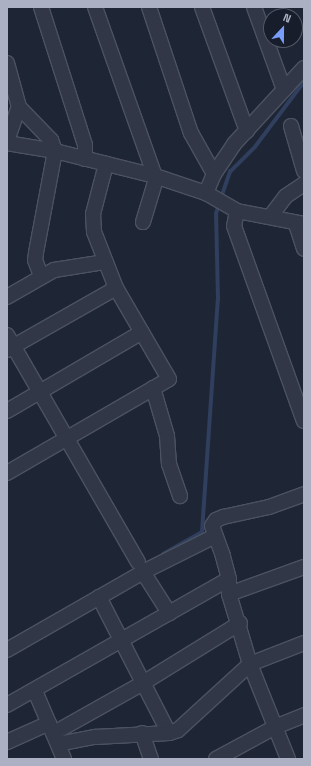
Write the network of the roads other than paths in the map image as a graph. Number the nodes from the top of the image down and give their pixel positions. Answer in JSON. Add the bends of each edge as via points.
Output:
{"nodes":[{"id":1,"x":41,"y":7,"type":"edge"},
{"id":2,"x":95,"y":7,"type":"edge"},
{"id":3,"x":149,"y":7,"type":"edge"},
{"id":4,"x":202,"y":7,"type":"edge"},
{"id":5,"x":254,"y":7,"type":"edge"},
{"id":6,"x":7,"y":63,"type":"edge"},
{"id":7,"x":304,"y":68,"type":"edge"},
{"id":8,"x":284,"y":90,"type":"junction"},
{"id":9,"x":19,"y":107,"type":"junction"},
{"id":10,"x":290,"y":126,"type":"dead end"},
{"id":11,"x":247,"y":131,"type":"junction"},
{"id":12,"x":7,"y":142,"type":"edge"},
{"id":13,"x":55,"y":151,"type":"junction"},
{"id":14,"x":85,"y":159,"type":"junction"},
{"id":15,"x":106,"y":164,"type":"junction"},
{"id":16,"x":304,"y":171,"type":"edge"},
{"id":17,"x":214,"y":174,"type":"junction"},
{"id":18,"x":155,"y":176,"type":"junction"},
{"id":19,"x":304,"y":184,"type":"edge"},
{"id":20,"x":209,"y":196,"type":"junction"},
{"id":21,"x":231,"y":208,"type":"junction"},
{"id":22,"x":270,"y":217,"type":"junction"},
{"id":23,"x":143,"y":222,"type":"dead end"},
{"id":24,"x":300,"y":224,"type":"edge"},
{"id":25,"x":304,"y":248,"type":"edge"},
{"id":26,"x":105,"y":262,"type":"junction"},
{"id":27,"x":41,"y":276,"type":"junction"},
{"id":28,"x":116,"y":288,"type":"junction"},
{"id":29,"x":7,"y":297,"type":"edge"},
{"id":30,"x":142,"y":332,"type":"junction"},
{"id":31,"x":9,"y":344,"type":"edge"},
{"id":32,"x":153,"y":388,"type":"junction"},
{"id":33,"x":40,"y":391,"type":"junction"},
{"id":34,"x":300,"y":401,"type":"edge"},
{"id":35,"x":7,"y":411,"type":"edge"},
{"id":36,"x":304,"y":422,"type":"edge"},
{"id":37,"x":67,"y":440,"type":"junction"},
{"id":38,"x":7,"y":473,"type":"edge"},
{"id":39,"x":304,"y":494,"type":"edge"},
{"id":40,"x":180,"y":496,"type":"dead end"},
{"id":41,"x":215,"y":536,"type":"junction"},
{"id":42,"x":141,"y":567,"type":"junction"},
{"id":43,"x":304,"y":567,"type":"edge"},
{"id":44,"x":229,"y":579,"type":"junction"},
{"id":45,"x":229,"y":594,"type":"junction"},
{"id":46,"x":100,"y":597,"type":"junction"},
{"id":47,"x":169,"y":613,"type":"junction"},
{"id":48,"x":240,"y":623,"type":"junction"},
{"id":49,"x":123,"y":641,"type":"junction"},
{"id":50,"x":304,"y":644,"type":"edge"},
{"id":51,"x":7,"y":650,"type":"edge"},
{"id":52,"x":250,"y":664,"type":"junction"},
{"id":53,"x":143,"y":683,"type":"junction"},
{"id":54,"x":35,"y":691,"type":"junction"},
{"id":55,"x":7,"y":705,"type":"edge"},
{"id":56,"x":304,"y":715,"type":"edge"},
{"id":57,"x":275,"y":727,"type":"junction"},
{"id":58,"x":53,"y":733,"type":"junction"},
{"id":59,"x":142,"y":733,"type":"junction"},
{"id":60,"x":169,"y":733,"type":"junction"},
{"id":61,"x":7,"y":742,"type":"edge"},
{"id":62,"x":64,"y":759,"type":"edge"},
{"id":63,"x":151,"y":759,"type":"edge"},
{"id":64,"x":216,"y":759,"type":"edge"},
{"id":65,"x":288,"y":759,"type":"edge"}],
"edges":[{"from":1,"to":14,"type":"street","via":[[85,145]]},
{"from":2,"to":18,"type":"street"},
{"from":3,"to":17,"type":"street","via":[[191,133]]},
{"from":4,"to":11,"type":"street"},
{"from":5,"to":8,"type":"street"},
{"from":6,"to":9,"type":"street"},
{"from":7,"to":8,"type":"street"},
{"from":8,"to":11,"type":"street"},
{"from":9,"to":12,"type":"street"},
{"from":9,"to":13,"type":"street","via":[[51,140]]},
{"from":10,"to":16,"type":"street"},
{"from":11,"to":17,"type":"street","via":[[220,161]]},
{"from":12,"to":13,"type":"street"},
{"from":13,"to":14,"type":"street"},
{"from":13,"to":27,"type":"street","via":[[35,260]]},
{"from":14,"to":15,"type":"street"},
{"from":15,"to":18,"type":"street"},
{"from":15,"to":26,"type":"street","via":[[93,214],[94,232]]},
{"from":17,"to":20,"type":"street"},
{"from":18,"to":20,"type":"street"},
{"from":18,"to":23,"type":"street"},
{"from":19,"to":22,"type":"street","via":[[286,196]]},
{"from":20,"to":21,"type":"street"},
{"from":21,"to":22,"type":"street"},
{"from":21,"to":34,"type":"street","via":[[234,226]]},
{"from":22,"to":24,"type":"street"},
{"from":24,"to":25,"type":"street"},
{"from":26,"to":27,"type":"street","via":[[54,270]]},
{"from":26,"to":28,"type":"street"},
{"from":27,"to":29,"type":"street"},
{"from":28,"to":30,"type":"street"},
{"from":28,"to":31,"type":"street"},
{"from":30,"to":32,"type":"street","via":[[169,379]]},
{"from":30,"to":33,"type":"street"},
{"from":31,"to":33,"type":"street"},
{"from":32,"to":37,"type":"street"},
{"from":32,"to":40,"type":"street","via":[[167,436],[169,464]]},
{"from":33,"to":35,"type":"street"},
{"from":33,"to":37,"type":"street"},
{"from":34,"to":36,"type":"street"},
{"from":37,"to":38,"type":"street"},
{"from":37,"to":42,"type":"street"},
{"from":39,"to":41,"type":"street","via":[[269,507],[216,520],[212,526]]},
{"from":41,"to":42,"type":"street"},
{"from":41,"to":44,"type":"street"},
{"from":42,"to":46,"type":"street"},
{"from":42,"to":47,"type":"street"},
{"from":43,"to":45,"type":"street"},
{"from":44,"to":45,"type":"street"},
{"from":44,"to":47,"type":"street"},
{"from":45,"to":48,"type":"street"},
{"from":46,"to":49,"type":"street"},
{"from":46,"to":51,"type":"street"},
{"from":47,"to":49,"type":"street"},
{"from":48,"to":52,"type":"street"},
{"from":48,"to":53,"type":"street"},
{"from":49,"to":53,"type":"street"},
{"from":49,"to":54,"type":"street"},
{"from":50,"to":52,"type":"street"},
{"from":52,"to":57,"type":"street"},
{"from":52,"to":60,"type":"street","via":[[187,724]]},
{"from":53,"to":58,"type":"street"},
{"from":53,"to":60,"type":"street"},
{"from":54,"to":55,"type":"street"},
{"from":54,"to":58,"type":"street"},
{"from":56,"to":57,"type":"street"},
{"from":57,"to":64,"type":"street"},
{"from":57,"to":65,"type":"street"},
{"from":58,"to":59,"type":"street"},
{"from":58,"to":61,"type":"street"},
{"from":58,"to":62,"type":"street"},
{"from":59,"to":60,"type":"street"},
{"from":59,"to":63,"type":"street"}]}
